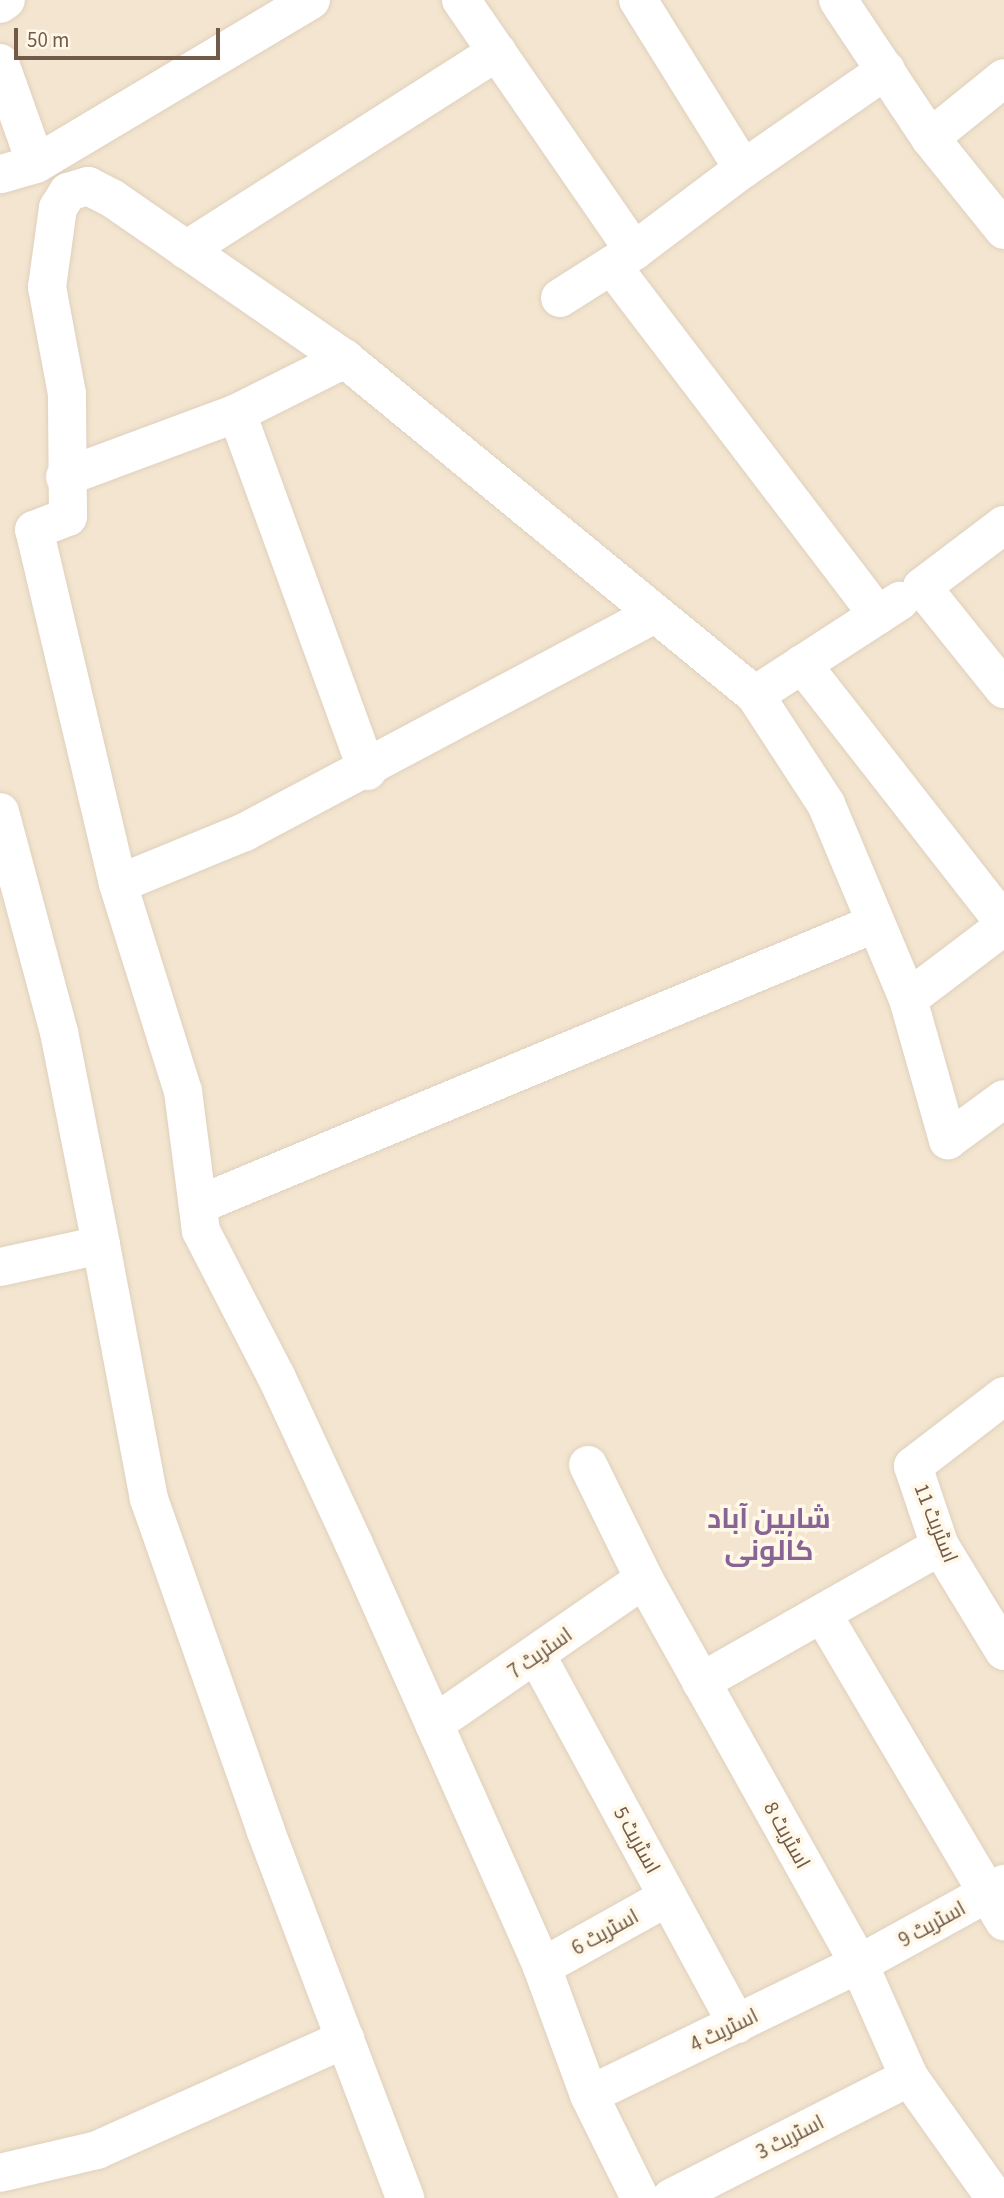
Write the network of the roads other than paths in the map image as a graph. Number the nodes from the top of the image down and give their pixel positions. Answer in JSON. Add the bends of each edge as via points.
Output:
{"nodes":[{"id":1,"x":6,"y":0,"type":"edge"},
{"id":2,"x":311,"y":0,"type":"edge"},
{"id":3,"x":461,"y":0,"type":"edge"},
{"id":4,"x":638,"y":0,"type":"edge"},
{"id":5,"x":838,"y":0,"type":"edge"},
{"id":6,"x":0,"y":4,"type":"edge"},
{"id":7,"x":497,"y":52,"type":"junction"},
{"id":8,"x":0,"y":63,"type":"edge"},
{"id":9,"x":886,"y":70,"type":"junction"},
{"id":10,"x":1004,"y":78,"type":"edge"},
{"id":11,"x":930,"y":138,"type":"junction"},
{"id":12,"x":36,"y":164,"type":"junction"},
{"id":13,"x":743,"y":169,"type":"junction"},
{"id":14,"x":0,"y":174,"type":"edge"},
{"id":15,"x":1004,"y":230,"type":"edge"},
{"id":16,"x":186,"y":250,"type":"junction"},
{"id":17,"x":623,"y":258,"type":"junction"},
{"id":18,"x":560,"y":298,"type":"dead end"},
{"id":19,"x":345,"y":359,"type":"junction"},
{"id":20,"x":237,"y":413,"type":"junction"},
{"id":21,"x":65,"y":477,"type":"junction"},
{"id":22,"x":1004,"y":525,"type":"edge"},
{"id":23,"x":922,"y":587,"type":"junction"},
{"id":24,"x":653,"y":615,"type":"junction"},
{"id":25,"x":878,"y":615,"type":"junction"},
{"id":26,"x":802,"y":664,"type":"junction"},
{"id":27,"x":1004,"y":689,"type":"edge"},
{"id":28,"x":755,"y":695,"type":"junction"},
{"id":29,"x":367,"y":771,"type":"junction"},
{"id":30,"x":0,"y":812,"type":"edge"},
{"id":31,"x":118,"y":884,"type":"junction"},
{"id":32,"x":877,"y":923,"type":"junction"},
{"id":33,"x":1004,"y":925,"type":"edge"},
{"id":34,"x":908,"y":999,"type":"junction"},
{"id":35,"x":1004,"y":1099,"type":"edge"},
{"id":36,"x":198,"y":1205,"type":"junction"},
{"id":37,"x":101,"y":1245,"type":"junction"},
{"id":38,"x":0,"y":1266,"type":"edge"},
{"id":39,"x":1004,"y":1396,"type":"edge"},
{"id":40,"x":588,"y":1465,"type":"dead end"},
{"id":41,"x":940,"y":1546,"type":"junction"},
{"id":42,"x":644,"y":1580,"type":"junction"},
{"id":43,"x":823,"y":1615,"type":"junction"},
{"id":44,"x":1004,"y":1651,"type":"edge"},
{"id":45,"x":537,"y":1656,"type":"junction"},
{"id":46,"x":701,"y":1682,"type":"junction"},
{"id":47,"x":434,"y":1724,"type":"junction"},
{"id":48,"x":668,"y":1897,"type":"junction"},
{"id":49,"x":998,"y":1899,"type":"edge"},
{"id":50,"x":859,"y":1964,"type":"junction"},
{"id":51,"x":542,"y":1967,"type":"junction"},
{"id":52,"x":737,"y":2024,"type":"junction"},
{"id":53,"x":345,"y":2039,"type":"junction"},
{"id":54,"x":909,"y":2077,"type":"junction"},
{"id":55,"x":589,"y":2095,"type":"junction"},
{"id":56,"x":0,"y":2173,"type":"edge"},
{"id":57,"x":985,"y":2195,"type":"edge"},
{"id":58,"x":405,"y":2198,"type":"edge"},
{"id":59,"x":640,"y":2198,"type":"edge"},
{"id":60,"x":671,"y":2198,"type":"edge"}],
"edges":[{"from":1,"to":6,"type":"street"},
{"from":2,"to":12,"type":"street"},
{"from":3,"to":7,"type":"street"},
{"from":4,"to":13,"type":"street"},
{"from":5,"to":9,"type":"street"},
{"from":7,"to":16,"type":"street"},
{"from":7,"to":17,"type":"street"},
{"from":8,"to":12,"type":"street"},
{"from":9,"to":11,"type":"street"},
{"from":9,"to":13,"type":"street"},
{"from":10,"to":11,"type":"street"},
{"from":11,"to":15,"type":"street"},
{"from":12,"to":14,"type":"street"},
{"from":13,"to":17,"type":"street"},
{"from":16,"to":19,"type":"street"},
{"from":16,"to":21,"type":"street","via":[[88,186],[68,192],[58,208],[47,286],[67,394]]},
{"from":17,"to":18,"type":"street"},
{"from":17,"to":25,"type":"street"},
{"from":19,"to":20,"type":"street"},
{"from":19,"to":24,"type":"street"},
{"from":20,"to":21,"type":"street"},
{"from":20,"to":29,"type":"street"},
{"from":21,"to":31,"type":"street","via":[[68,517],[34,530]]},
{"from":22,"to":23,"type":"street"},
{"from":23,"to":25,"type":"street"},
{"from":23,"to":27,"type":"street"},
{"from":24,"to":28,"type":"street"},
{"from":24,"to":29,"type":"street"},
{"from":25,"to":26,"type":"street"},
{"from":26,"to":28,"type":"street"},
{"from":26,"to":33,"type":"street"},
{"from":28,"to":32,"type":"street","via":[[826,804]]},
{"from":29,"to":31,"type":"street","via":[[245,832]]},
{"from":30,"to":37,"type":"street","via":[[59,1032]]},
{"from":31,"to":36,"type":"street","via":[[183,1091]]},
{"from":32,"to":34,"type":"street"},
{"from":32,"to":36,"type":"street"},
{"from":33,"to":34,"type":"street"},
{"from":34,"to":35,"type":"street","via":[[948,1140]]},
{"from":36,"to":47,"type":"street","via":[[201,1231],[276,1376]]},
{"from":37,"to":38,"type":"street"},
{"from":37,"to":53,"type":"street","via":[[149,1499],[265,1829]]},
{"from":39,"to":41,"type":"street","name":"اسٹریٹ 11","via":[[913,1466]]},
{"from":40,"to":42,"type":"street","name":"اسٹریٹ 8"},
{"from":41,"to":43,"type":"street"},
{"from":41,"to":44,"type":"street","name":"اسٹریٹ 11"},
{"from":42,"to":45,"type":"street","name":"اسٹریٹ 7"},
{"from":42,"to":46,"type":"street","name":"اسٹریٹ 8"},
{"from":43,"to":46,"type":"street"},
{"from":43,"to":49,"type":"street"},
{"from":45,"to":47,"type":"street","name":"اسٹریٹ 7"},
{"from":45,"to":48,"type":"street","name":"اسٹریٹ 5"},
{"from":46,"to":50,"type":"street","name":"اسٹریٹ 8"},
{"from":47,"to":51,"type":"street"},
{"from":48,"to":51,"type":"street","name":"اسٹریٹ 6"},
{"from":48,"to":52,"type":"street","name":"اسٹریٹ 5"},
{"from":49,"to":50,"type":"street","name":"اسٹریٹ 9"},
{"from":50,"to":52,"type":"street","name":"اسٹریٹ 4"},
{"from":50,"to":54,"type":"street","name":"اسٹریٹ 8"},
{"from":51,"to":55,"type":"street"},
{"from":52,"to":55,"type":"street","name":"اسٹریٹ 4"},
{"from":53,"to":56,"type":"street","via":[[97,2150]]},
{"from":53,"to":58,"type":"street"},
{"from":54,"to":57,"type":"street","name":"اسٹریٹ 8"},
{"from":54,"to":60,"type":"street","name":"اسٹریٹ 3"},
{"from":55,"to":59,"type":"street"}]}
